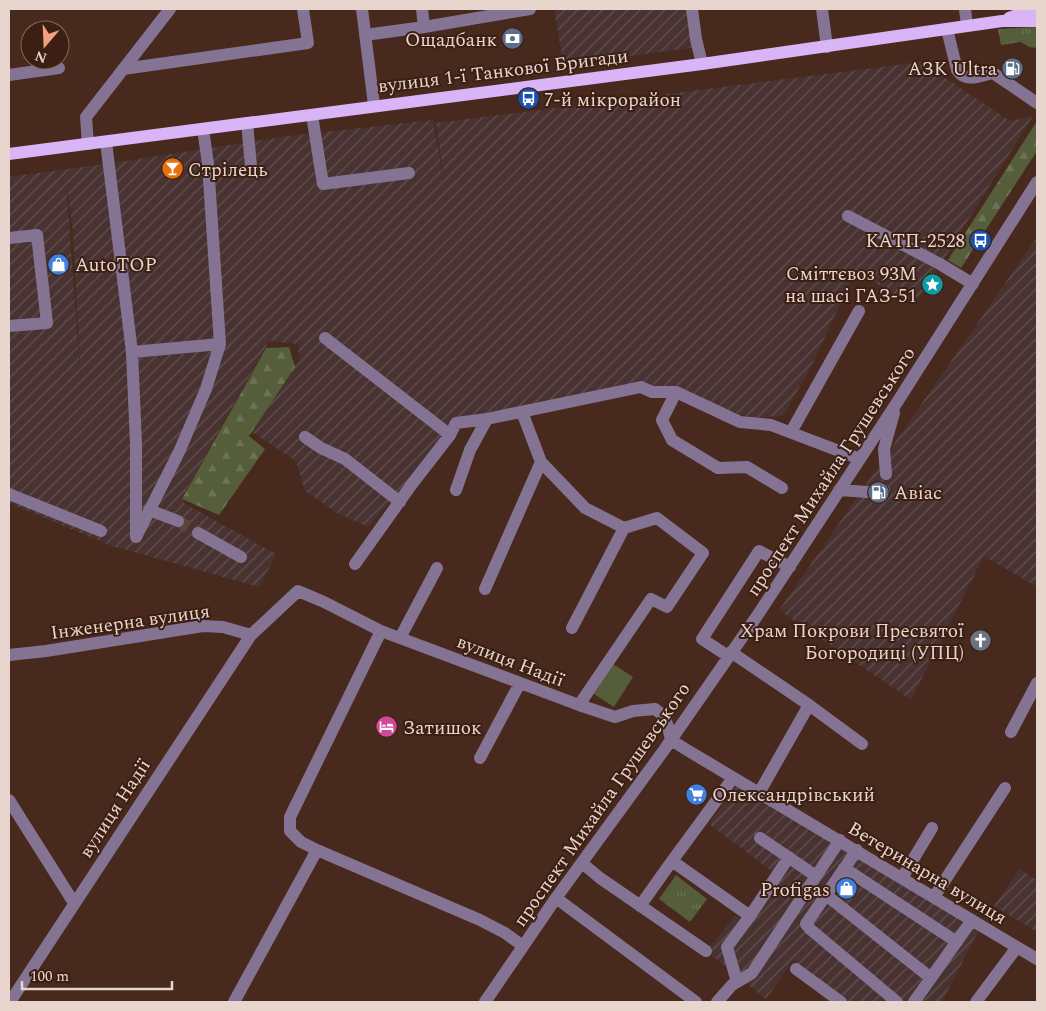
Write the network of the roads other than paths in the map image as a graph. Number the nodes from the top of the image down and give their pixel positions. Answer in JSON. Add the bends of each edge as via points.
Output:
{"nodes":[{"id":1,"x":170,"y":9,"type":"edge"},
{"id":2,"x":303,"y":9,"type":"edge"},
{"id":3,"x":362,"y":9,"type":"edge"},
{"id":4,"x":422,"y":9,"type":"edge"},
{"id":5,"x":530,"y":9,"type":"edge"},
{"id":6,"x":692,"y":9,"type":"edge"},
{"id":7,"x":822,"y":9,"type":"edge"},
{"id":8,"x":965,"y":9,"type":"edge"},
{"id":9,"x":1037,"y":9,"type":"edge"},
{"id":10,"x":504,"y":11,"type":"edge"},
{"id":11,"x":1002,"y":21,"type":"junction"},
{"id":12,"x":1037,"y":21,"type":"edge"},
{"id":13,"x":967,"y":26,"type":"junction"},
{"id":14,"x":424,"y":27,"type":"junction"},
{"id":15,"x":948,"y":29,"type":"junction"},
{"id":16,"x":365,"y":35,"type":"junction"},
{"id":17,"x":827,"y":47,"type":"junction"},
{"id":18,"x":702,"y":64,"type":"junction"},
{"id":19,"x":123,"y":69,"type":"junction"},
{"id":20,"x":45,"y":70,"type":"edge"},
{"id":21,"x":9,"y":75,"type":"edge"},
{"id":22,"x":1037,"y":103,"type":"edge"},
{"id":23,"x":374,"y":106,"type":"junction"},
{"id":24,"x":312,"y":115,"type":"junction"},
{"id":25,"x":247,"y":123,"type":"junction"},
{"id":26,"x":202,"y":129,"type":"junction"},
{"id":27,"x":106,"y":142,"type":"junction"},
{"id":28,"x":88,"y":144,"type":"junction"},
{"id":29,"x":9,"y":154,"type":"edge"},
{"id":30,"x":251,"y":166,"type":"dead end"},
{"id":31,"x":409,"y":173,"type":"dead end"},
{"id":32,"x":1037,"y":182,"type":"edge"},
{"id":33,"x":848,"y":216,"type":"dead end"},
{"id":34,"x":9,"y":238,"type":"edge"},
{"id":35,"x":973,"y":284,"type":"junction"},
{"id":36,"x":859,"y":311,"type":"dead end"},
{"id":37,"x":9,"y":326,"type":"edge"},
{"id":38,"x":325,"y":338,"type":"dead end"},
{"id":39,"x":220,"y":344,"type":"junction"},
{"id":40,"x":132,"y":352,"type":"junction"},
{"id":41,"x":676,"y":392,"type":"junction"},
{"id":42,"x":896,"y":404,"type":"junction"},
{"id":43,"x":522,"y":412,"type":"junction"},
{"id":44,"x":487,"y":419,"type":"junction"},
{"id":45,"x":791,"y":432,"type":"junction"},
{"id":46,"x":450,"y":436,"type":"junction"},
{"id":47,"x":305,"y":437,"type":"dead end"},
{"id":48,"x":860,"y":459,"type":"junction"},
{"id":49,"x":541,"y":462,"type":"junction"},
{"id":50,"x":886,"y":474,"type":"dead end"},
{"id":51,"x":782,"y":488,"type":"dead end"},
{"id":52,"x":456,"y":490,"type":"dead end"},
{"id":53,"x":839,"y":490,"type":"junction"},
{"id":54,"x":884,"y":490,"type":"dead end"},
{"id":55,"x":9,"y":494,"type":"edge"},
{"id":56,"x":400,"y":502,"type":"junction"},
{"id":57,"x":150,"y":510,"type":"junction"},
{"id":58,"x":178,"y":521,"type":"tunnel mouth"},
{"id":59,"x":624,"y":528,"type":"junction"},
{"id":60,"x":101,"y":531,"type":"dead end"},
{"id":61,"x":198,"y":533,"type":"tunnel mouth"},
{"id":62,"x":241,"y":557,"type":"dead end"},
{"id":63,"x":355,"y":564,"type":"dead end"},
{"id":64,"x":790,"y":567,"type":"junction"},
{"id":65,"x":437,"y":568,"type":"dead end"},
{"id":66,"x":486,"y":589,"type":"dead end"},
{"id":67,"x":572,"y":628,"type":"dead end"},
{"id":68,"x":380,"y":631,"type":"junction"},
{"id":69,"x":251,"y":635,"type":"junction"},
{"id":70,"x":400,"y":638,"type":"junction"},
{"id":71,"x":730,"y":654,"type":"junction"},
{"id":72,"x":9,"y":655,"type":"edge"},
{"id":73,"x":520,"y":683,"type":"junction"},
{"id":74,"x":1037,"y":683,"type":"edge"},
{"id":75,"x":579,"y":705,"type":"junction"},
{"id":76,"x":809,"y":705,"type":"junction"},
{"id":77,"x":1011,"y":732,"type":"dead end"},
{"id":78,"x":671,"y":740,"type":"junction"},
{"id":79,"x":862,"y":744,"type":"dead end"},
{"id":80,"x":480,"y":758,"type":"dead end"},
{"id":81,"x":733,"y":778,"type":"junction"},
{"id":82,"x":1005,"y":788,"type":"dead end"},
{"id":83,"x":759,"y":793,"type":"junction"},
{"id":84,"x":9,"y":800,"type":"edge"},
{"id":85,"x":932,"y":828,"type":"dead end"},
{"id":86,"x":760,"y":838,"type":"dead end"},
{"id":87,"x":840,"y":840,"type":"junction"},
{"id":88,"x":317,"y":850,"type":"junction"},
{"id":89,"x":856,"y":850,"type":"junction"},
{"id":90,"x":789,"y":857,"type":"junction"},
{"id":91,"x":672,"y":861,"type":"junction"},
{"id":92,"x":582,"y":863,"type":"junction"},
{"id":93,"x":844,"y":868,"type":"junction"},
{"id":94,"x":816,"y":876,"type":"junction"},
{"id":95,"x":902,"y":878,"type":"junction"},
{"id":96,"x":826,"y":895,"type":"junction"},
{"id":97,"x":934,"y":897,"type":"junction"},
{"id":98,"x":556,"y":898,"type":"junction"},
{"id":99,"x":74,"y":903,"type":"junction"},
{"id":100,"x":640,"y":906,"type":"junction"},
{"id":101,"x":750,"y":916,"type":"junction"},
{"id":102,"x":972,"y":920,"type":"junction"},
{"id":103,"x":957,"y":942,"type":"junction"},
{"id":104,"x":524,"y":946,"type":"junction"},
{"id":105,"x":1017,"y":947,"type":"junction"},
{"id":106,"x":706,"y":951,"type":"dead end"},
{"id":107,"x":1037,"y":959,"type":"edge"},
{"id":108,"x":796,"y":968,"type":"dead end"},
{"id":109,"x":931,"y":978,"type":"junction"},
{"id":110,"x":737,"y":982,"type":"junction"},
{"id":111,"x":10,"y":1002,"type":"edge"},
{"id":112,"x":234,"y":1002,"type":"edge"},
{"id":113,"x":485,"y":1002,"type":"edge"},
{"id":114,"x":696,"y":1002,"type":"edge"},
{"id":115,"x":717,"y":1002,"type":"edge"},
{"id":116,"x":841,"y":1002,"type":"edge"},
{"id":117,"x":896,"y":1002,"type":"edge"},
{"id":118,"x":914,"y":1002,"type":"edge"},
{"id":119,"x":976,"y":1002,"type":"edge"}],
"edges":[{"from":1,"to":19,"type":"street"},
{"from":2,"to":19,"type":"street","via":[[308,42]]},
{"from":3,"to":16,"type":"street"},
{"from":4,"to":14,"type":"street"},
{"from":5,"to":10,"type":"street"},
{"from":6,"to":18,"type":"street"},
{"from":7,"to":17,"type":"street"},
{"from":8,"to":13,"type":"street"},
{"from":9,"to":11,"type":"main road","name":"вулиця 1-ї Танкової Бригади"},
{"from":10,"to":14,"type":"street"},
{"from":11,"to":12,"type":"main road","name":"вулиця 1-ї Танкової Бригади"},
{"from":11,"to":13,"type":"main road","name":"вулиця 1-ї Танкової Бригади"},
{"from":13,"to":15,"type":"main road","name":"вулиця 1-ї Танкової Бригади"},
{"from":14,"to":16,"type":"street"},
{"from":15,"to":17,"type":"main road","name":"вулиця 1-ї Танкової Бригади"},
{"from":15,"to":22,"type":"street","via":[[961,75],[969,79],[993,73]]},
{"from":16,"to":23,"type":"street"},
{"from":17,"to":18,"type":"main road","name":"вулиця 1-ї Танкової Бригади"},
{"from":18,"to":23,"type":"main road","name":"вулиця 1-ї Танкової Бригади"},
{"from":19,"to":28,"type":"street","via":[[86,116]]},
{"from":20,"to":21,"type":"street"},
{"from":23,"to":24,"type":"main road","name":"вулиця 1-ї Танкової Бригади"},
{"from":24,"to":25,"type":"main road","name":"вулиця 1-ї Танкової Бригади"},
{"from":24,"to":31,"type":"street","via":[[323,184]]},
{"from":25,"to":26,"type":"main road","name":"вулиця 1-ї Танкової Бригади"},
{"from":25,"to":30,"type":"street"},
{"from":26,"to":27,"type":"main road","name":"вулиця 1-ї Танкової Бригади"},
{"from":26,"to":39,"type":"street","via":[[208,164]]},
{"from":27,"to":28,"type":"main road","name":"вулиця 1-ї Танкової Бригади"},
{"from":27,"to":40,"type":"street"},
{"from":28,"to":29,"type":"main road","name":"вулиця 1-ї Танкової Бригади"},
{"from":32,"to":35,"type":"street","name":"проспект Михайла Грушевського"},
{"from":33,"to":35,"type":"street"},
{"from":34,"to":37,"type":"street","via":[[38,235],[47,323]]},
{"from":35,"to":42,"type":"street","name":"проспект Михайла Грушевського"},
{"from":36,"to":45,"type":"street"},
{"from":38,"to":46,"type":"street"},
{"from":39,"to":40,"type":"street"},
{"from":39,"to":57,"type":"street","via":[[206,389]]},
{"from":40,"to":57,"type":"street","via":[[136,537]]},
{"from":41,"to":43,"type":"street","via":[[652,392],[641,387]]},
{"from":41,"to":45,"type":"street","via":[[740,422],[772,425]]},
{"from":41,"to":51,"type":"street","via":[[662,420],[672,440],[718,468],[747,467]]},
{"from":42,"to":48,"type":"street","name":"проспект Михайла Грушевського"},
{"from":42,"to":50,"type":"street","via":[[884,449]]},
{"from":43,"to":44,"type":"street"},
{"from":43,"to":49,"type":"street"},
{"from":44,"to":46,"type":"street","via":[[456,423]]},
{"from":44,"to":52,"type":"street","via":[[470,450]]},
{"from":45,"to":48,"type":"street"},
{"from":46,"to":56,"type":"street"},
{"from":47,"to":56,"type":"street","via":[[345,459]]},
{"from":48,"to":53,"type":"street","name":"проспект Михайла Грушевського"},
{"from":49,"to":59,"type":"street","via":[[585,508]]},
{"from":49,"to":66,"type":"street"},
{"from":53,"to":54,"type":"street","via":[[882,493]]},
{"from":53,"to":64,"type":"street","name":"проспект Михайла Грушевського"},
{"from":55,"to":60,"type":"street"},
{"from":56,"to":63,"type":"street"},
{"from":57,"to":58,"type":"street"},
{"from":59,"to":67,"type":"street"},
{"from":59,"to":75,"type":"street","via":[[657,518],[703,553],[667,608],[651,599]]},
{"from":61,"to":62,"type":"street"},
{"from":64,"to":71,"type":"street","name":"проспект Михайла Грушевського"},
{"from":64,"to":71,"type":"street","via":[[759,551],[702,639]]},
{"from":65,"to":70,"type":"street"},
{"from":68,"to":69,"type":"street","name":"вулиця Надії","via":[[298,591]]},
{"from":68,"to":70,"type":"street","name":"вулиця Надії"},
{"from":68,"to":88,"type":"street","name":"проспект Михайла Грушевського","via":[[290,816],[290,831],[301,842]]},
{"from":69,"to":72,"type":"street","name":"Інженерна вулиця","via":[[223,627],[203,626]]},
{"from":69,"to":99,"type":"street","name":"вулиця Надії"},
{"from":70,"to":73,"type":"street","name":"вулиця Надії"},
{"from":71,"to":76,"type":"street"},
{"from":71,"to":78,"type":"street","name":"проспект Михайла Грушевського"},
{"from":73,"to":75,"type":"street","name":"вулиця Надії"},
{"from":73,"to":80,"type":"street"},
{"from":74,"to":77,"type":"street"},
{"from":75,"to":78,"type":"street","name":"вулиця Надії","via":[[614,717],[655,709],[667,720]]},
{"from":76,"to":79,"type":"street"},
{"from":76,"to":83,"type":"street"},
{"from":78,"to":81,"type":"street","name":"Ветеринарна вулиця"},
{"from":78,"to":92,"type":"street","name":"проспект Михайла Грушевського"},
{"from":81,"to":83,"type":"street","name":"Ветеринарна вулиця"},
{"from":81,"to":91,"type":"street"},
{"from":82,"to":97,"type":"street"},
{"from":83,"to":87,"type":"street","name":"Ветеринарна вулиця"},
{"from":84,"to":99,"type":"street"},
{"from":85,"to":95,"type":"street"},
{"from":86,"to":90,"type":"street"},
{"from":87,"to":89,"type":"street","name":"Ветеринарна вулиця"},
{"from":87,"to":94,"type":"street"},
{"from":88,"to":104,"type":"street","name":"проспект Михайла Грушевського","via":[[480,920]]},
{"from":88,"to":112,"type":"street"},
{"from":89,"to":93,"type":"street"},
{"from":89,"to":95,"type":"street","name":"Ветеринарна вулиця"},
{"from":90,"to":94,"type":"street"},
{"from":90,"to":101,"type":"street"},
{"from":91,"to":100,"type":"street"},
{"from":91,"to":101,"type":"street"},
{"from":92,"to":98,"type":"street","name":"проспект Михайла Грушевського"},
{"from":92,"to":100,"type":"street"},
{"from":93,"to":96,"type":"street"},
{"from":93,"to":103,"type":"street"},
{"from":94,"to":110,"type":"street","via":[[752,973]]},
{"from":95,"to":97,"type":"street","name":"Ветеринарна вулиця"},
{"from":96,"to":109,"type":"street"},
{"from":96,"to":117,"type":"street","via":[[806,924]]},
{"from":97,"to":102,"type":"street","name":"Ветеринарна вулиця"},
{"from":98,"to":104,"type":"street","name":"проспект Михайла Грушевського"},
{"from":98,"to":114,"type":"street"},
{"from":99,"to":111,"type":"street","name":"вулиця Надії"},
{"from":100,"to":106,"type":"street"},
{"from":101,"to":110,"type":"street","via":[[727,947]]},
{"from":102,"to":103,"type":"street"},
{"from":102,"to":105,"type":"street","name":"Ветеринарна вулиця"},
{"from":103,"to":109,"type":"street"},
{"from":104,"to":113,"type":"street","name":"проспект Михайла Грушевського"},
{"from":105,"to":107,"type":"street","name":"Ветеринарна вулиця"},
{"from":105,"to":119,"type":"street"},
{"from":108,"to":116,"type":"street"},
{"from":109,"to":118,"type":"street"},
{"from":110,"to":115,"type":"street"}]}
